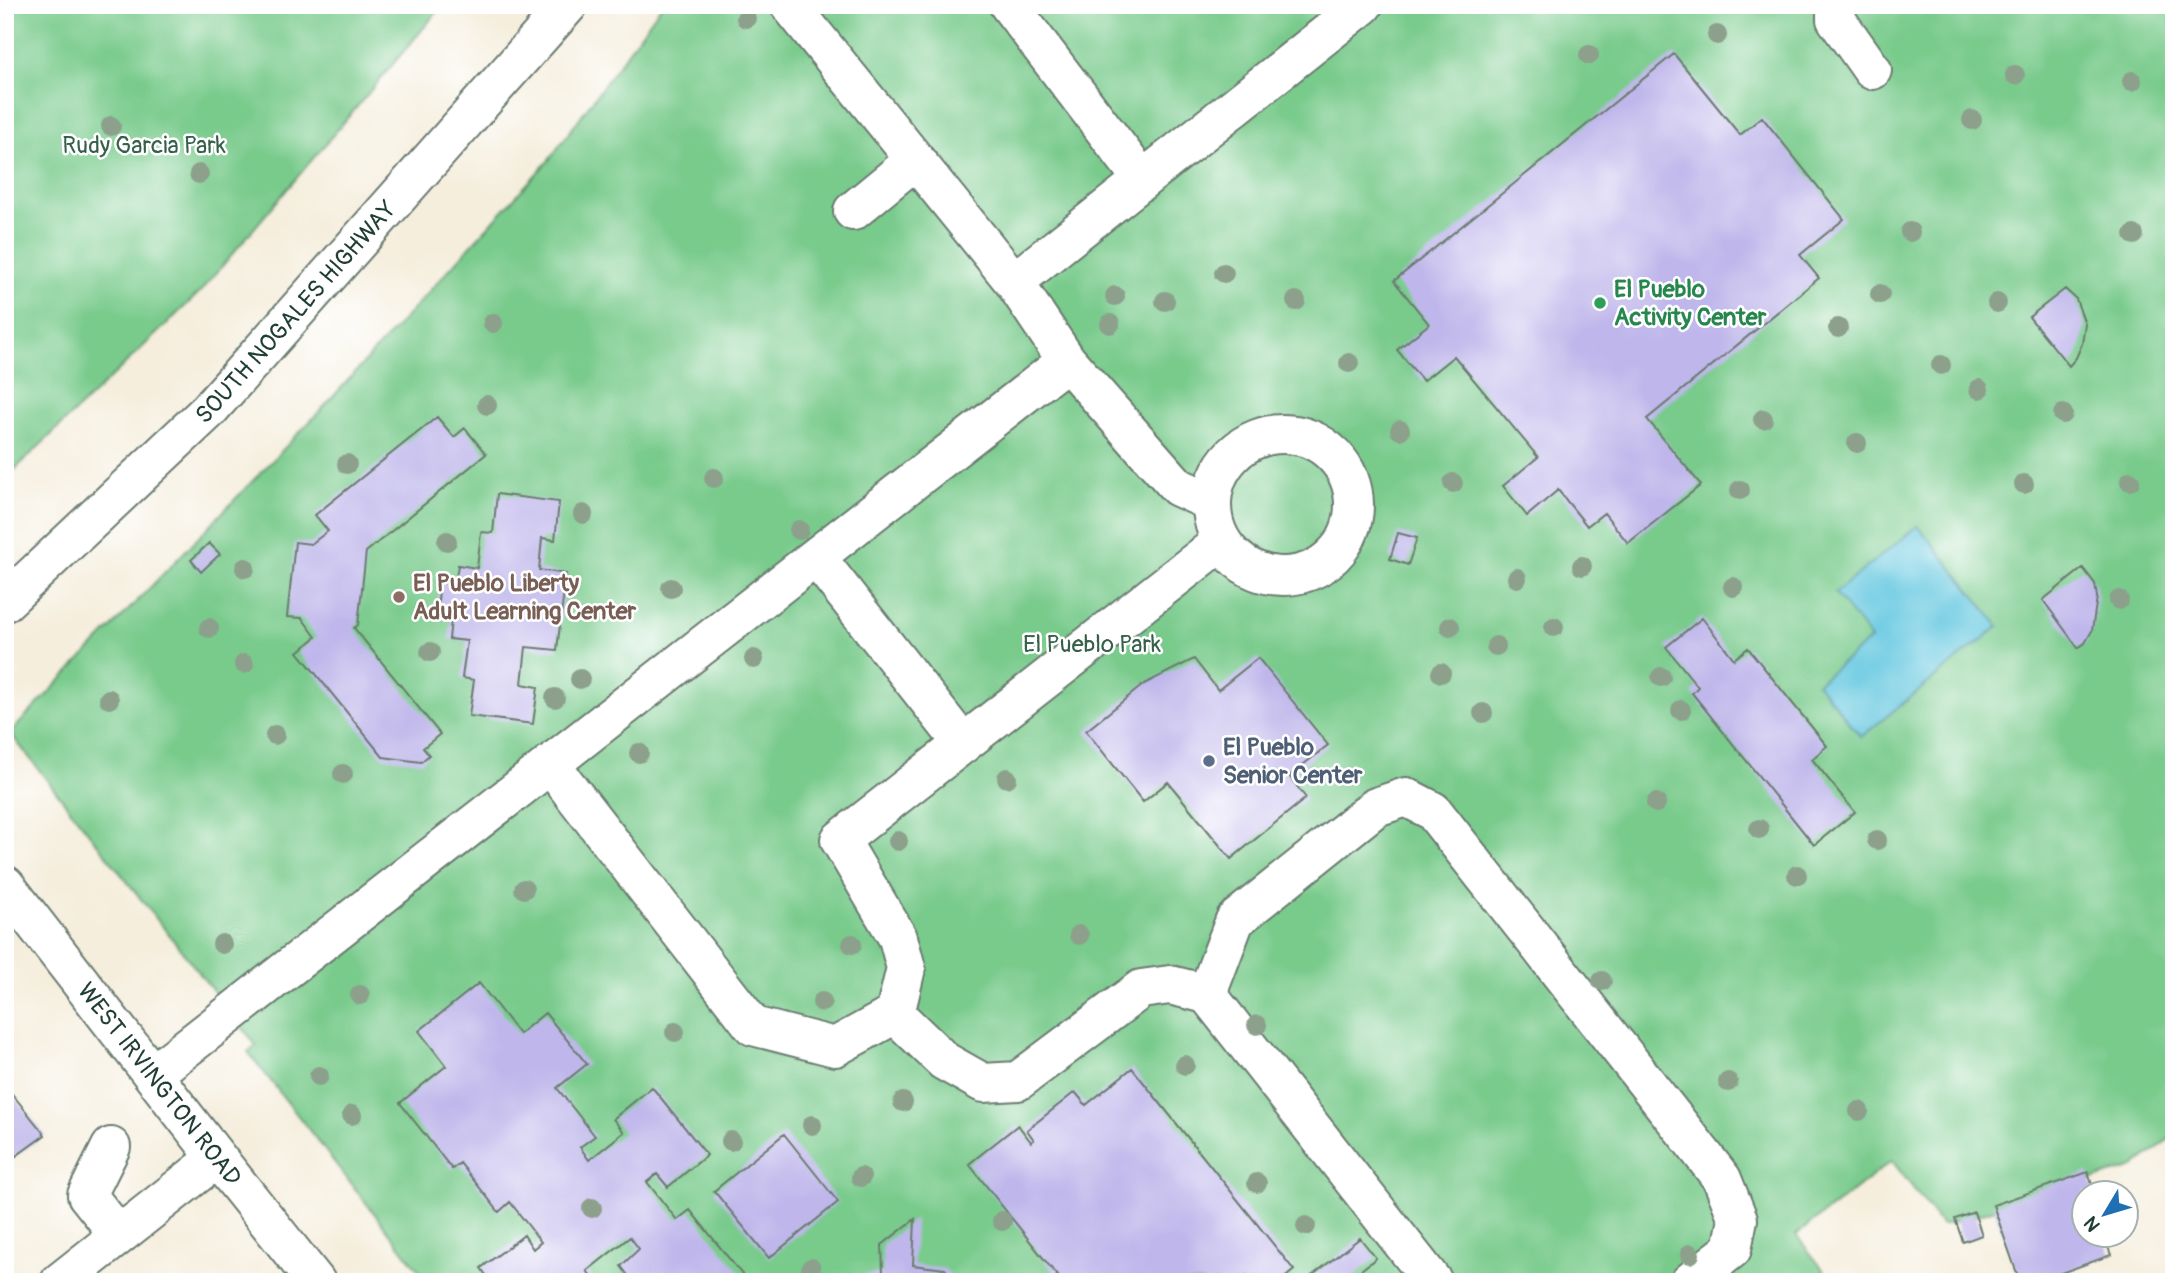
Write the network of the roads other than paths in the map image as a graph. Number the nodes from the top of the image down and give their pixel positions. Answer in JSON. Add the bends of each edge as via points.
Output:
{"nodes":[{"id":1,"x":568,"y":5,"type":"edge"},
{"id":2,"x":790,"y":5,"type":"edge"},
{"id":3,"x":1009,"y":5,"type":"edge"},
{"id":4,"x":1363,"y":5,"type":"edge"},
{"id":5,"x":1836,"y":5,"type":"edge"},
{"id":6,"x":1872,"y":70,"type":"dead end"},
{"id":7,"x":915,"y":160,"type":"junction"},
{"id":8,"x":1142,"y":179,"type":"junction"},
{"id":9,"x":853,"y":211,"type":"dead end"},
{"id":10,"x":1014,"y":282,"type":"junction"},
{"id":11,"x":1068,"y":361,"type":"junction"},
{"id":12,"x":1211,"y":502,"type":"junction"},
{"id":13,"x":1221,"y":542,"type":"junction"},
{"id":14,"x":816,"y":557,"type":"junction"},
{"id":15,"x":5,"y":602,"type":"edge"},
{"id":16,"x":963,"y":744,"type":"junction"},
{"id":17,"x":550,"y":764,"type":"junction"},
{"id":18,"x":5,"y":885,"type":"edge"},
{"id":19,"x":1207,"y":994,"type":"junction"},
{"id":20,"x":895,"y":1014,"type":"junction"},
{"id":21,"x":153,"y":1074,"type":"junction"},
{"id":22,"x":111,"y":1147,"type":"dead end"},
{"id":23,"x":217,"y":1158,"type":"junction"},
{"id":24,"x":119,"y":1235,"type":"junction"},
{"id":25,"x":60,"y":1282,"type":"edge"},
{"id":26,"x":316,"y":1282,"type":"edge"},
{"id":27,"x":1433,"y":1282,"type":"edge"},
{"id":28,"x":1690,"y":1282,"type":"edge"}],
"edges":[{"from":1,"to":15,"type":"main road","name":"SOUTH NOGALES HIGHWAY","via":[[208,411]]},
{"from":2,"to":7,"type":"main road"},
{"from":3,"to":8,"type":"main road"},
{"from":4,"to":8,"type":"main road"},
{"from":5,"to":6,"type":"main road","via":[[1836,19]]},
{"from":7,"to":9,"type":"main road"},
{"from":7,"to":10,"type":"main road"},
{"from":8,"to":10,"type":"main road"},
{"from":10,"to":11,"type":"main road"},
{"from":11,"to":12,"type":"main road","via":[[1178,487]]},
{"from":11,"to":14,"type":"main road"},
{"from":12,"to":13,"type":"main road"},
{"from":12,"to":13,"type":"main road","via":[[1216,479],[1228,458],[1269,434],[1293,434],[1335,456],[1348,476],[1354,499],[1352,523],[1343,545],[1326,563],[1305,574],[1281,577],[1258,573],[1237,560]]},
{"from":13,"to":16,"type":"main road"},
{"from":14,"to":16,"type":"main road"},
{"from":14,"to":17,"type":"main road"},
{"from":16,"to":20,"type":"main road","via":[[840,840],[898,938],[906,968]]},
{"from":17,"to":20,"type":"main road","via":[[754,1026],[835,1047]]},
{"from":17,"to":21,"type":"main road"},
{"from":18,"to":21,"type":"main road","name":"WEST IRVINGTON ROAD"},
{"from":19,"to":20,"type":"main road","via":[[1170,985],[1141,989],[1018,1081],[983,1083],[944,1061]]},
{"from":19,"to":27,"type":"main road"},
{"from":19,"to":28,"type":"main road","via":[[1235,920],[1376,807],[1406,797],[1433,811],[1722,1179],[1738,1219],[1732,1249]]},
{"from":21,"to":23,"type":"main road","name":"WEST IRVINGTON ROAD"},
{"from":22,"to":24,"type":"main road","via":[[86,1195]]},
{"from":23,"to":24,"type":"main road"},
{"from":23,"to":26,"type":"main road","name":"WEST IRVINGTON ROAD"},
{"from":24,"to":25,"type":"main road"}]}
